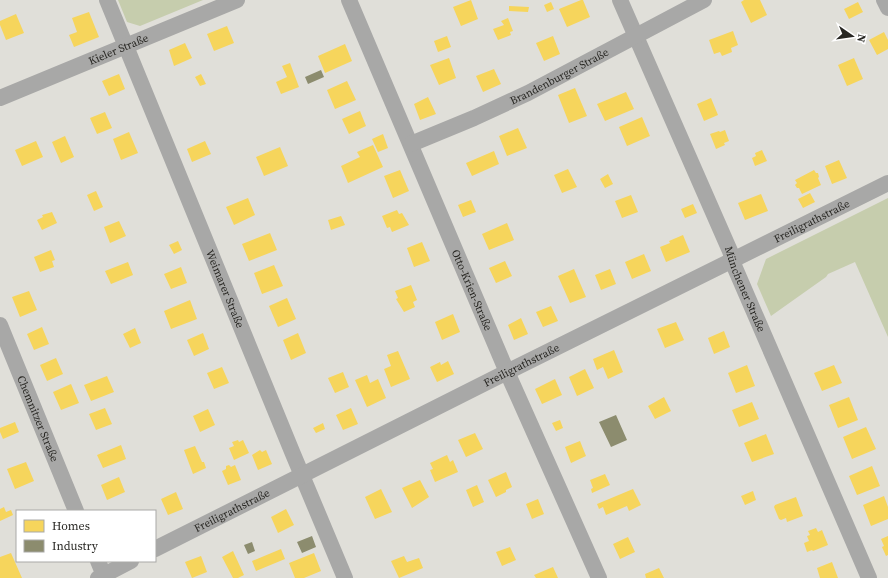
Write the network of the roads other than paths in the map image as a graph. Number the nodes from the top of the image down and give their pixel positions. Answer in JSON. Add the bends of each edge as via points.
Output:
{"nodes":[{"id":1,"x":106,"y":0,"type":"edge"},
{"id":2,"x":237,"y":0,"type":"edge"},
{"id":3,"x":349,"y":0,"type":"edge"},
{"id":4,"x":620,"y":0,"type":"edge"},
{"id":5,"x":704,"y":0,"type":"edge"},
{"id":6,"x":884,"y":0,"type":"edge"},
{"id":7,"x":888,"y":8,"type":"edge"},
{"id":8,"x":636,"y":35,"type":"junction"},
{"id":9,"x":125,"y":46,"type":"junction"},
{"id":10,"x":0,"y":98,"type":"edge"},
{"id":11,"x":411,"y":144,"type":"junction"},
{"id":12,"x":888,"y":183,"type":"edge"},
{"id":13,"x":733,"y":260,"type":"junction"},
{"id":14,"x":0,"y":325,"type":"edge"},
{"id":15,"x":507,"y":372,"type":"junction"},
{"id":16,"x":302,"y":476,"type":"junction"},
{"id":17,"x":76,"y":510,"type":"edge"},
{"id":18,"x":156,"y":549,"type":"edge"},
{"id":19,"x":129,"y":562,"type":"edge"},
{"id":20,"x":101,"y":573,"type":"edge"},
{"id":21,"x":345,"y":578,"type":"edge"},
{"id":22,"x":599,"y":578,"type":"edge"},
{"id":23,"x":869,"y":578,"type":"edge"}],
"edges":[{"from":1,"to":9,"type":"street","name":"Weimarer Straße"},
{"from":2,"to":9,"type":"street","name":"Kieler Straße"},
{"from":3,"to":11,"type":"street","name":"Otto-Krien-Straße"},
{"from":4,"to":8,"type":"street","name":"Münchener Straße"},
{"from":5,"to":8,"type":"street","name":"Brandenburger Straße"},
{"from":6,"to":7,"type":"street"},
{"from":8,"to":11,"type":"street","name":"Brandenburger Straße","via":[[528,93]]},
{"from":8,"to":13,"type":"street","name":"Münchener Straße"},
{"from":9,"to":10,"type":"street","name":"Kieler Straße"},
{"from":9,"to":16,"type":"street","name":"Weimarer Straße"},
{"from":11,"to":15,"type":"street","name":"Otto-Krien-Straße"},
{"from":12,"to":13,"type":"street","name":"Freiligrathstraße"},
{"from":13,"to":15,"type":"street","name":"Freiligrathstraße"},
{"from":13,"to":23,"type":"street","name":"Münchener Straße","via":[[734,268]]},
{"from":14,"to":17,"type":"street","name":"Chemnitzer Straße"},
{"from":15,"to":16,"type":"street","name":"Freiligrathstraße"},
{"from":15,"to":22,"type":"street","name":"Otto-Krien-Straße"},
{"from":16,"to":18,"type":"street","name":"Freiligrathstraße"},
{"from":16,"to":21,"type":"street","name":"Weimarer Straße"},
{"from":19,"to":20,"type":"street"}]}
